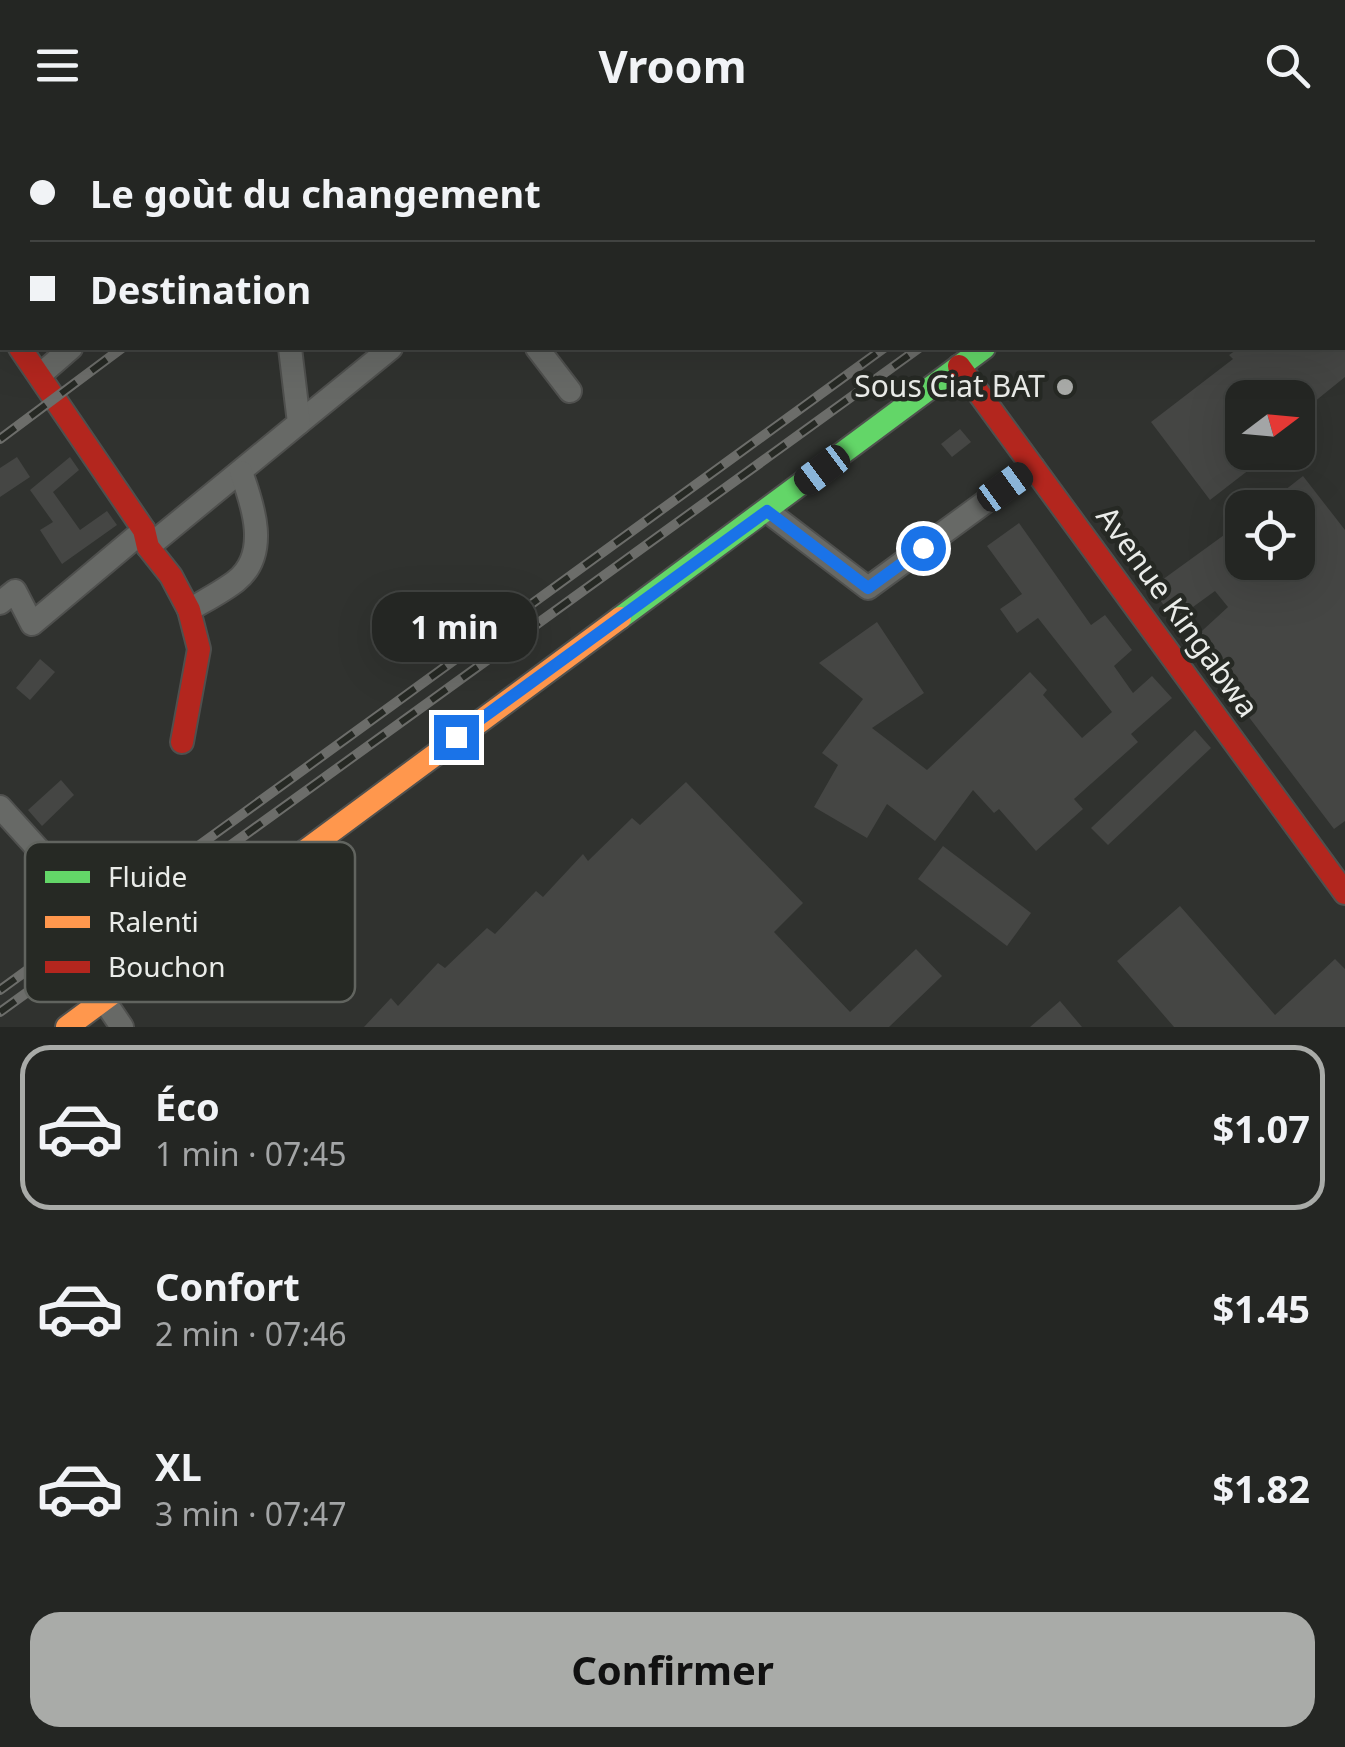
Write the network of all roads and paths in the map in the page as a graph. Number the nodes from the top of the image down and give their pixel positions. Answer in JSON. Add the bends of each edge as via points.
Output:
{"nodes":[{"id":1,"x":21,"y":350,"type":"edge"},
{"id":2,"x":70,"y":350,"type":"edge"},
{"id":3,"x":290,"y":350,"type":"edge"},
{"id":4,"x":388,"y":350,"type":"edge"},
{"id":5,"x":539,"y":350,"type":"edge"},
{"id":6,"x":981,"y":350,"type":"edge"},
{"id":7,"x":959,"y":366,"type":"junction"},
{"id":8,"x":40,"y":375,"type":"junction"},
{"id":9,"x":570,"y":391,"type":"dead end"},
{"id":10,"x":299,"y":422,"type":"junction"},
{"id":11,"x":1033,"y":467,"type":"junction"},
{"id":12,"x":241,"y":472,"type":"junction"},
{"id":13,"x":767,"y":511,"type":"junction"},
{"id":14,"x":146,"y":538,"type":"junction"},
{"id":15,"x":0,"y":603,"type":"edge"},
{"id":16,"x":189,"y":610,"type":"junction"},
{"id":17,"x":182,"y":742,"type":"dead end"},
{"id":18,"x":0,"y":808,"type":"edge"},
{"id":19,"x":31,"y":842,"type":"edge"},
{"id":20,"x":314,"y":842,"type":"edge"},
{"id":21,"x":1345,"y":894,"type":"edge"},
{"id":22,"x":99,"y":1002,"type":"edge"},
{"id":23,"x":105,"y":1002,"type":"edge"},
{"id":24,"x":67,"y":1027,"type":"edge"},
{"id":25,"x":122,"y":1027,"type":"edge"}],
"edges":[{"from":1,"to":8,"type":"main road"},
{"from":2,"to":8,"type":"street"},
{"from":3,"to":10,"type":"street"},
{"from":4,"to":10,"type":"street"},
{"from":5,"to":9,"type":"street"},
{"from":6,"to":7,"type":"main road"},
{"from":7,"to":11,"type":"main road","name":"Avenue Kingabwa"},
{"from":7,"to":13,"type":"main road"},
{"from":8,"to":14,"type":"main road"},
{"from":10,"to":12,"type":"street"},
{"from":11,"to":13,"type":"street","via":[[868,588]]},
{"from":11,"to":21,"type":"main road","name":"Avenue Kingabwa"},
{"from":12,"to":14,"type":"street"},
{"from":12,"to":16,"type":"street","via":[[254,508],[251,562],[238,580]]},
{"from":13,"to":20,"type":"main road"},
{"from":14,"to":15,"type":"street","via":[[32,624],[14,591]]},
{"from":14,"to":16,"type":"main road"},
{"from":16,"to":17,"type":"main road","via":[[199,648]]},
{"from":18,"to":19,"type":"street"},
{"from":22,"to":24,"type":"main road"},
{"from":23,"to":25,"type":"street"}]}
